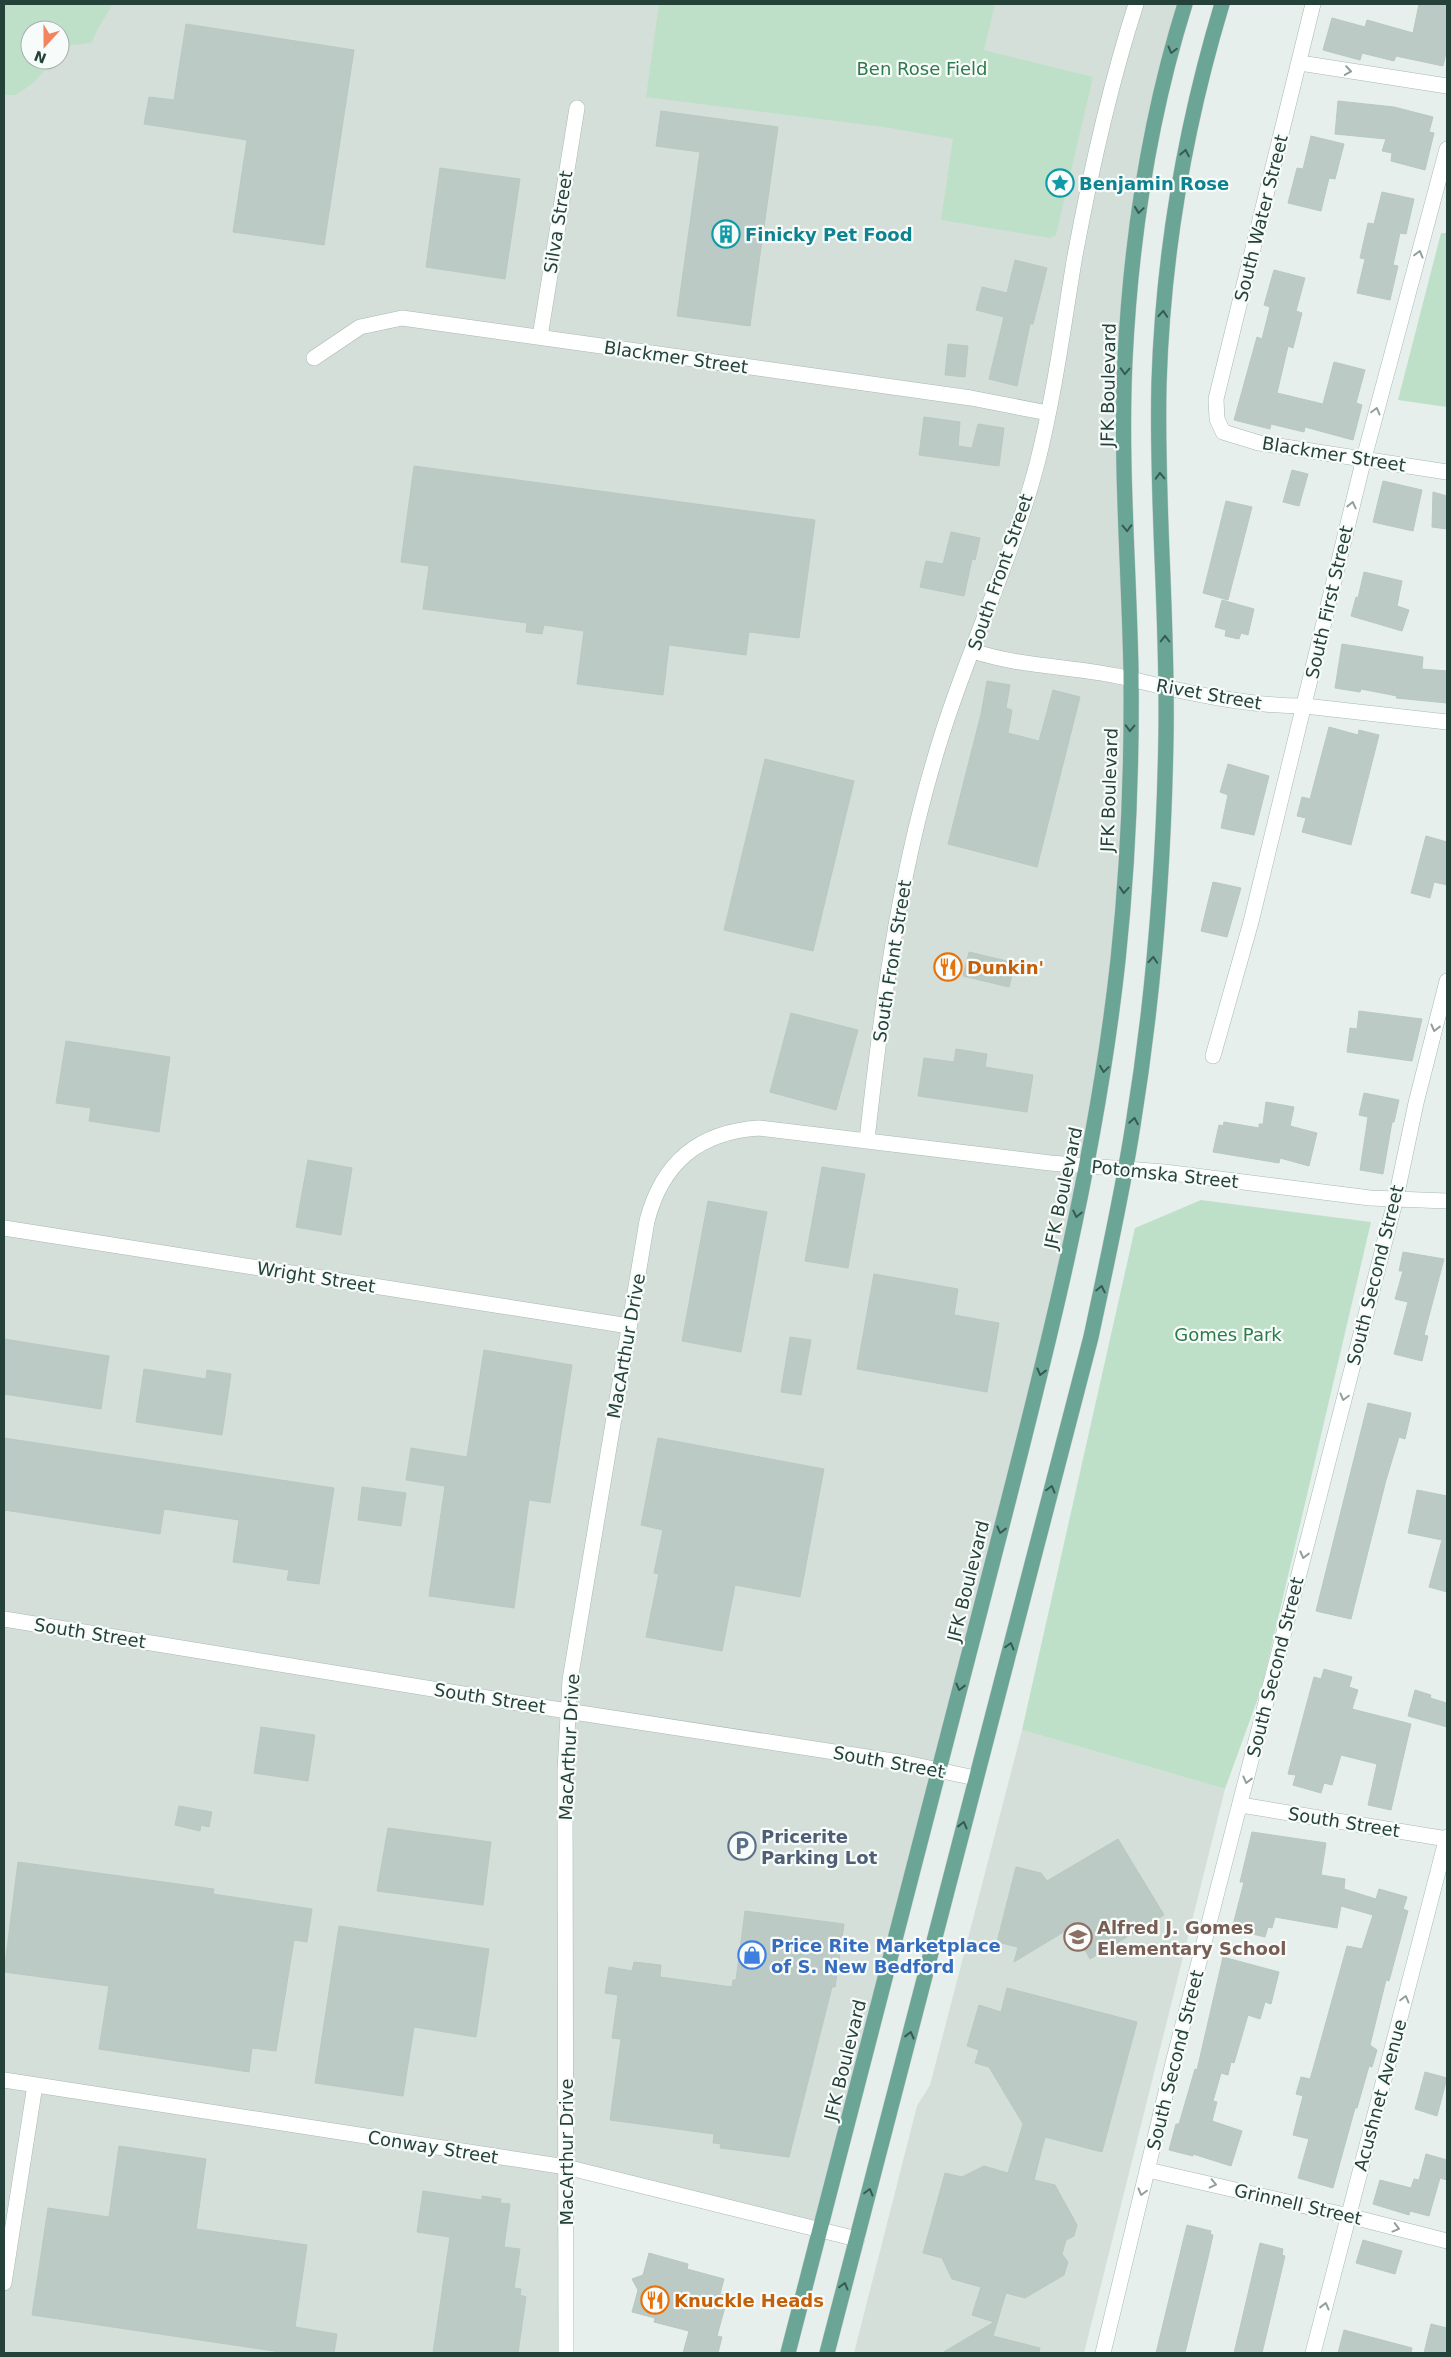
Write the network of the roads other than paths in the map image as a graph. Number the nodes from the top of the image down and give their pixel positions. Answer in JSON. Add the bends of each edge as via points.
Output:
{"nodes":[{"id":1,"x":1136,"y":4,"type":"edge"},
{"id":2,"x":1185,"y":4,"type":"edge"},
{"id":3,"x":1222,"y":4,"type":"edge"},
{"id":4,"x":1313,"y":4,"type":"edge"},
{"id":5,"x":1300,"y":64,"type":"junction"},
{"id":6,"x":1447,"y":86,"type":"edge"},
{"id":7,"x":577,"y":108,"type":"dead end"},
{"id":8,"x":1447,"y":148,"type":"edge"},
{"id":9,"x":540,"y":337,"type":"junction"},
{"id":10,"x":314,"y":358,"type":"dead end"},
{"id":11,"x":1048,"y":413,"type":"junction"},
{"id":12,"x":1223,"y":432,"type":"joint"},
{"id":13,"x":1364,"y":458,"type":"junction"},
{"id":14,"x":1447,"y":472,"type":"edge"},
{"id":15,"x":973,"y":651,"type":"junction"},
{"id":16,"x":1131,"y":679,"type":"junction"},
{"id":17,"x":1165,"y":688,"type":"junction"},
{"id":18,"x":1305,"y":706,"type":"junction"},
{"id":19,"x":1447,"y":722,"type":"edge"},
{"id":20,"x":1447,"y":981,"type":"edge"},
{"id":21,"x":1213,"y":1056,"type":"dead end"},
{"id":22,"x":706,"y":1140,"type":"joint"},
{"id":23,"x":867,"y":1140,"type":"junction"},
{"id":24,"x":1087,"y":1166,"type":"junction"},
{"id":25,"x":1126,"y":1169,"type":"junction"},
{"id":26,"x":1396,"y":1198,"type":"junction"},
{"id":27,"x":1447,"y":1201,"type":"edge"},
{"id":28,"x":4,"y":1228,"type":"edge"},
{"id":29,"x":629,"y":1326,"type":"junction"},
{"id":30,"x":4,"y":1619,"type":"edge"},
{"id":31,"x":567,"y":1711,"type":"junction"},
{"id":32,"x":939,"y":1769,"type":"junction"},
{"id":33,"x":975,"y":1778,"type":"junction"},
{"id":34,"x":1240,"y":1805,"type":"junction"},
{"id":35,"x":1447,"y":1838,"type":"edge"},
{"id":36,"x":4,"y":2080,"type":"edge"},
{"id":37,"x":35,"y":2085,"type":"junction"},
{"id":38,"x":566,"y":2167,"type":"junction"},
{"id":39,"x":1148,"y":2170,"type":"junction"},
{"id":40,"x":1349,"y":2216,"type":"junction"},
{"id":41,"x":820,"y":2230,"type":"junction"},
{"id":42,"x":857,"y":2239,"type":"junction"},
{"id":43,"x":7,"y":2240,"type":"edge"},
{"id":44,"x":1447,"y":2241,"type":"edge"},
{"id":45,"x":4,"y":2283,"type":"edge"},
{"id":46,"x":566,"y":2353,"type":"edge"},
{"id":47,"x":788,"y":2353,"type":"edge"},
{"id":48,"x":827,"y":2353,"type":"edge"},
{"id":49,"x":1103,"y":2353,"type":"edge"},
{"id":50,"x":1313,"y":2353,"type":"edge"}],
"edges":[{"from":1,"to":11,"type":"street","name":"South Front Street","via":[[1092,170]]},
{"from":2,"to":16,"type":"main road","name":"JFK Boulevard","one_way":true,"via":[[1150,141],[1130,289],[1124,410]]},
{"from":17,"to":3,"type":"main road","one_way":true,"via":[[1159,457],[1163,306],[1185,151]]},
{"from":4,"to":5,"type":"street","name":"South Water Street"},
{"from":5,"to":6,"type":"street","one_way":true},
{"from":5,"to":12,"type":"street","name":"South Water Street","via":[[1216,399],[1217,419]]},
{"from":7,"to":9,"type":"street","name":"Silva Street"},
{"from":13,"to":8,"type":"street","name":"South First Street","one_way":true},
{"from":9,"to":10,"type":"street","name":"Blackmer Street","via":[[402,318],[360,327]]},
{"from":9,"to":11,"type":"street","name":"Blackmer Street","via":[[971,398]]},
{"from":11,"to":15,"type":"street","name":"South Front Street","via":[[1027,500]]},
{"from":12,"to":13,"type":"street","name":"Blackmer Street","via":[[1259,444]]},
{"from":13,"to":14,"type":"street","name":"Blackmer Street"},
{"from":18,"to":13,"type":"street","name":"South First Street","one_way":true},
{"from":15,"to":16,"type":"street","name":"Rivet Street","via":[[1005,661]]},
{"from":15,"to":23,"type":"street","name":"South Front Street","via":[[934,760],[911,852],[888,973]]},
{"from":16,"to":17,"type":"street","name":"Rivet Street"},
{"from":16,"to":24,"type":"main road","name":"JFK Boulevard","one_way":true,"via":[[1128,813],[1118,958],[1097,1118]]},
{"from":17,"to":18,"type":"street","name":"Rivet Street","via":[[1283,706]]},
{"from":25,"to":17,"type":"main road","one_way":true,"via":[[1151,988],[1164,816]]},
{"from":18,"to":19,"type":"street","name":"Rivet Street"},
{"from":18,"to":21,"type":"street","name":"South First Street"},
{"from":20,"to":26,"type":"street","name":"South Second Street","one_way":true},
{"from":22,"to":23,"type":"street","name":"Potomska Street","via":[[731,1131],[759,1128]]},
{"from":22,"to":29,"type":"street","name":"MacArthur Drive","via":[[683,1155],[656,1191],[647,1221]]},
{"from":23,"to":24,"type":"street","name":"Potomska Street"},
{"from":24,"to":25,"type":"street","name":"Potomska Street"},
{"from":24,"to":32,"type":"main road","name":"JFK Boulevard","one_way":true,"via":[[1052,1331]]},
{"from":25,"to":26,"type":"street","name":"Potomska Street","via":[[1370,1198]]},
{"from":33,"to":25,"type":"main road","one_way":true,"via":[[1091,1337]]},
{"from":26,"to":27,"type":"street","name":"Potomska Street"},
{"from":26,"to":34,"type":"street","name":"South Second Street","one_way":true},
{"from":28,"to":29,"type":"street","name":"Wright Street"},
{"from":29,"to":31,"type":"street","name":"MacArthur Drive"},
{"from":30,"to":31,"type":"street","name":"South Street"},
{"from":31,"to":32,"type":"street","name":"South Street"},
{"from":31,"to":38,"type":"street","name":"MacArthur Drive"},
{"from":32,"to":33,"type":"street","name":"South Street"},
{"from":32,"to":41,"type":"main road","name":"JFK Boulevard"},
{"from":42,"to":33,"type":"main road","one_way":true},
{"from":34,"to":35,"type":"street","name":"South Street"},
{"from":34,"to":39,"type":"street","name":"South Second Street"},
{"from":40,"to":35,"type":"street","name":"Acushnet Avenue","one_way":true},
{"from":36,"to":37,"type":"street","name":"Conway Street"},
{"from":37,"to":38,"type":"street","name":"Conway Street"},
{"from":37,"to":43,"type":"street"},
{"from":38,"to":41,"type":"street","name":"Conway Street"},
{"from":38,"to":46,"type":"street","name":"MacArthur Drive"},
{"from":39,"to":40,"type":"street","name":"Grinnell Street","one_way":true},
{"from":39,"to":49,"type":"street","name":"South Second Street","one_way":true},
{"from":40,"to":44,"type":"street","name":"Grinnell Street","one_way":true},
{"from":50,"to":40,"type":"street","name":"Acushnet Avenue","one_way":true},
{"from":41,"to":42,"type":"street","name":"Conway Street"},
{"from":41,"to":47,"type":"main road","name":"JFK Boulevard"},
{"from":48,"to":42,"type":"main road","one_way":true},
{"from":43,"to":45,"type":"street"}]}
